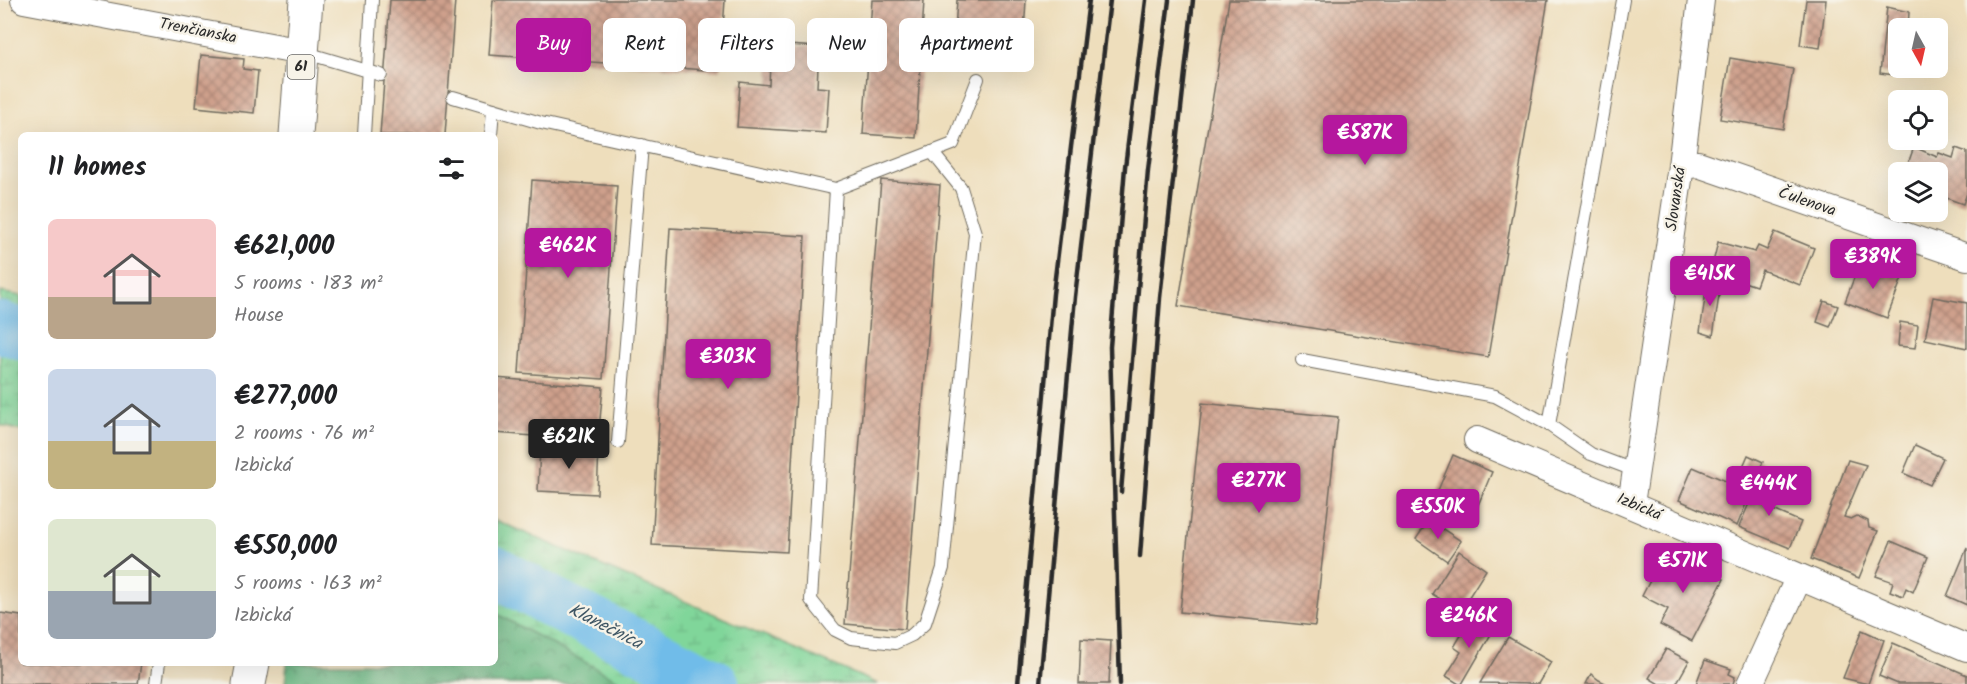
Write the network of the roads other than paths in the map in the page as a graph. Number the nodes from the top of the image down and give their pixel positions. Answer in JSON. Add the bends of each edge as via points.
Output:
{"nodes":[{"id":1,"x":24,"y":0,"type":"edge"},
{"id":2,"x":306,"y":0,"type":"edge"},
{"id":3,"x":372,"y":0,"type":"edge"},
{"id":4,"x":1623,"y":0,"type":"edge"},
{"id":5,"x":1701,"y":0,"type":"edge"},
{"id":6,"x":302,"y":52,"type":"junction"},
{"id":7,"x":368,"y":71,"type":"junction"},
{"id":8,"x":381,"y":75,"type":"dead end"},
{"id":9,"x":978,"y":79,"type":"dead end"},
{"id":10,"x":453,"y":97,"type":"dead end"},
{"id":11,"x":493,"y":109,"type":"junction"},
{"id":12,"x":296,"y":132,"type":"edge"},
{"id":13,"x":364,"y":132,"type":"edge"},
{"id":14,"x":491,"y":132,"type":"edge"},
{"id":15,"x":642,"y":146,"type":"junction"},
{"id":16,"x":932,"y":152,"type":"junction"},
{"id":17,"x":1681,"y":165,"type":"junction"},
{"id":18,"x":836,"y":189,"type":"junction"},
{"id":19,"x":1967,"y":257,"type":"edge"},
{"id":20,"x":1302,"y":360,"type":"dead end"},
{"id":21,"x":1549,"y":425,"type":"junction"},
{"id":22,"x":1477,"y":440,"type":"dead end"},
{"id":23,"x":618,"y":442,"type":"dead end"},
{"id":24,"x":1636,"y":471,"type":"junction"},
{"id":25,"x":1631,"y":504,"type":"junction"},
{"id":26,"x":1799,"y":577,"type":"junction"},
{"id":27,"x":1967,"y":648,"type":"edge"},
{"id":28,"x":159,"y":666,"type":"edge"},
{"id":29,"x":252,"y":666,"type":"edge"},
{"id":30,"x":260,"y":666,"type":"edge"},
{"id":31,"x":156,"y":684,"type":"edge"},
{"id":32,"x":249,"y":684,"type":"edge"},
{"id":33,"x":259,"y":684,"type":"edge"},
{"id":34,"x":1750,"y":684,"type":"edge"}],
"edges":[{"from":1,"to":6,"type":"street","name":"Trenčianska"},
{"from":2,"to":6,"type":"main road","number":"61"},
{"from":3,"to":7,"type":"lane"},
{"from":4,"to":21,"type":"lane"},
{"from":5,"to":17,"type":"street","name":"Slovanská"},
{"from":6,"to":7,"type":"lane"},
{"from":6,"to":12,"type":"main road","number":"61"},
{"from":7,"to":8,"type":"lane"},
{"from":7,"to":13,"type":"lane"},
{"from":9,"to":16,"type":"lane","via":[[953,144]]},
{"from":10,"to":11,"type":"lane"},
{"from":11,"to":14,"type":"lane"},
{"from":11,"to":15,"type":"lane"},
{"from":15,"to":18,"type":"lane"},
{"from":15,"to":23,"type":"lane"},
{"from":16,"to":18,"type":"lane"},
{"from":16,"to":18,"type":"lane","via":[[962,188],[975,233],[943,568],[925,622],[912,635],[895,643],[851,638],[836,630],[811,600]]},
{"from":17,"to":19,"type":"street","name":"Čulenova","via":[[1698,164]]},
{"from":17,"to":24,"type":"street","name":"Slovanská"},
{"from":20,"to":21,"type":"lane","via":[[1495,396]]},
{"from":21,"to":24,"type":"lane","via":[[1591,454]]},
{"from":22,"to":25,"type":"street","name":"Izbická"},
{"from":24,"to":25,"type":"street","name":"Slovanská"},
{"from":25,"to":26,"type":"street","name":"Izbická"},
{"from":26,"to":27,"type":"street","name":"Izbická"},
{"from":26,"to":34,"type":"street"},
{"from":28,"to":31,"type":"lane"},
{"from":29,"to":32,"type":"main road"},
{"from":30,"to":33,"type":"main road"}]}
